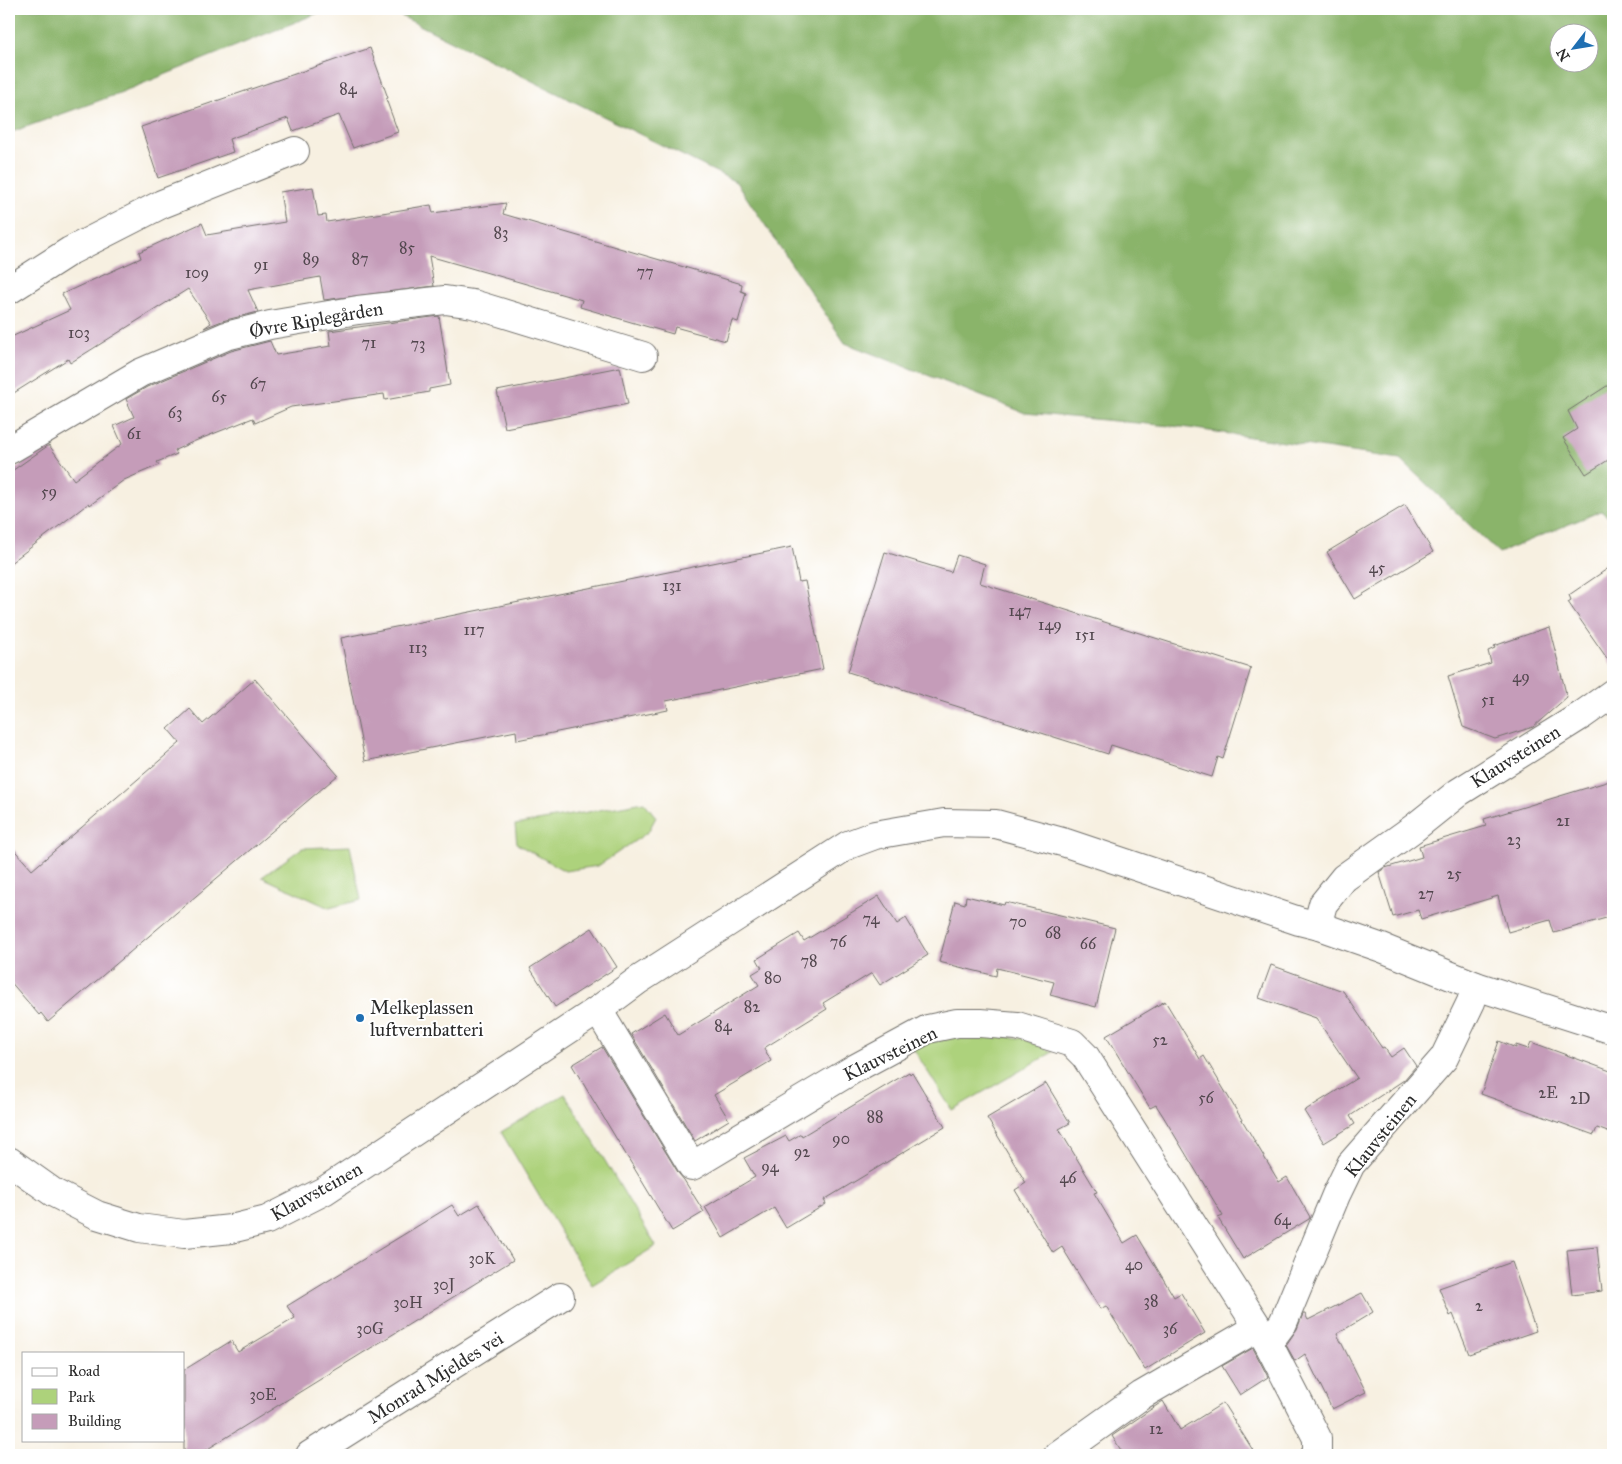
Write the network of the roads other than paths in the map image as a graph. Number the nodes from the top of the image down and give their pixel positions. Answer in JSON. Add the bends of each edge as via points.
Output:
{"nodes":[{"id":1,"x":295,"y":151,"type":"dead end"},
{"id":2,"x":9,"y":290,"type":"edge"},
{"id":3,"x":643,"y":356,"type":"dead end"},
{"id":4,"x":9,"y":450,"type":"edge"},
{"id":5,"x":1613,"y":693,"type":"edge"},
{"id":6,"x":1319,"y":926,"type":"junction"},
{"id":7,"x":1476,"y":986,"type":"junction"},
{"id":8,"x":598,"y":1010,"type":"junction"},
{"id":9,"x":1613,"y":1030,"type":"edge"},
{"id":10,"x":9,"y":1161,"type":"edge"},
{"id":11,"x":560,"y":1297,"type":"dead end"},
{"id":12,"x":1262,"y":1335,"type":"junction"},
{"id":13,"x":1316,"y":1446,"type":"edge"},
{"id":14,"x":310,"y":1455,"type":"edge"},
{"id":15,"x":1058,"y":1455,"type":"edge"}],
"edges":[{"from":1,"to":2,"type":"street","via":[[162,204],[70,251]]},
{"from":3,"to":4,"type":"street","name":"Øvre Riplegården","via":[[473,304],[445,300],[358,310],[226,336],[140,372]]},
{"from":5,"to":6,"type":"street","name":"Klauvsteinen","via":[[1459,792],[1344,878],[1323,904]]},
{"from":6,"to":7,"type":"street","name":"Klauvsteinen"},
{"from":6,"to":8,"type":"street","name":"Klauvsteinen","via":[[1066,843],[996,824],[944,823],[875,835],[848,845]]},
{"from":7,"to":9,"type":"street","name":"Klauvsteinen"},
{"from":7,"to":12,"type":"street","name":"Klauvsteinen","via":[[1444,1058],[1352,1164],[1283,1322]]},
{"from":8,"to":10,"type":"street","name":"Klauvsteinen","via":[[324,1192],[267,1220],[231,1229],[184,1234],[140,1228],[97,1215],[54,1193]]},
{"from":8,"to":12,"type":"street","name":"Klauvsteinen","via":[[692,1166],[854,1069],[928,1029],[957,1023],[1017,1026],[1072,1043],[1085,1056]]},
{"from":11,"to":14,"type":"street","name":"Monrad Mjeldes vei"},
{"from":12,"to":13,"type":"street","name":"Klauvsteinen"},
{"from":12,"to":15,"type":"street","name":"Klauvsteinen","via":[[1142,1395]]}]}
